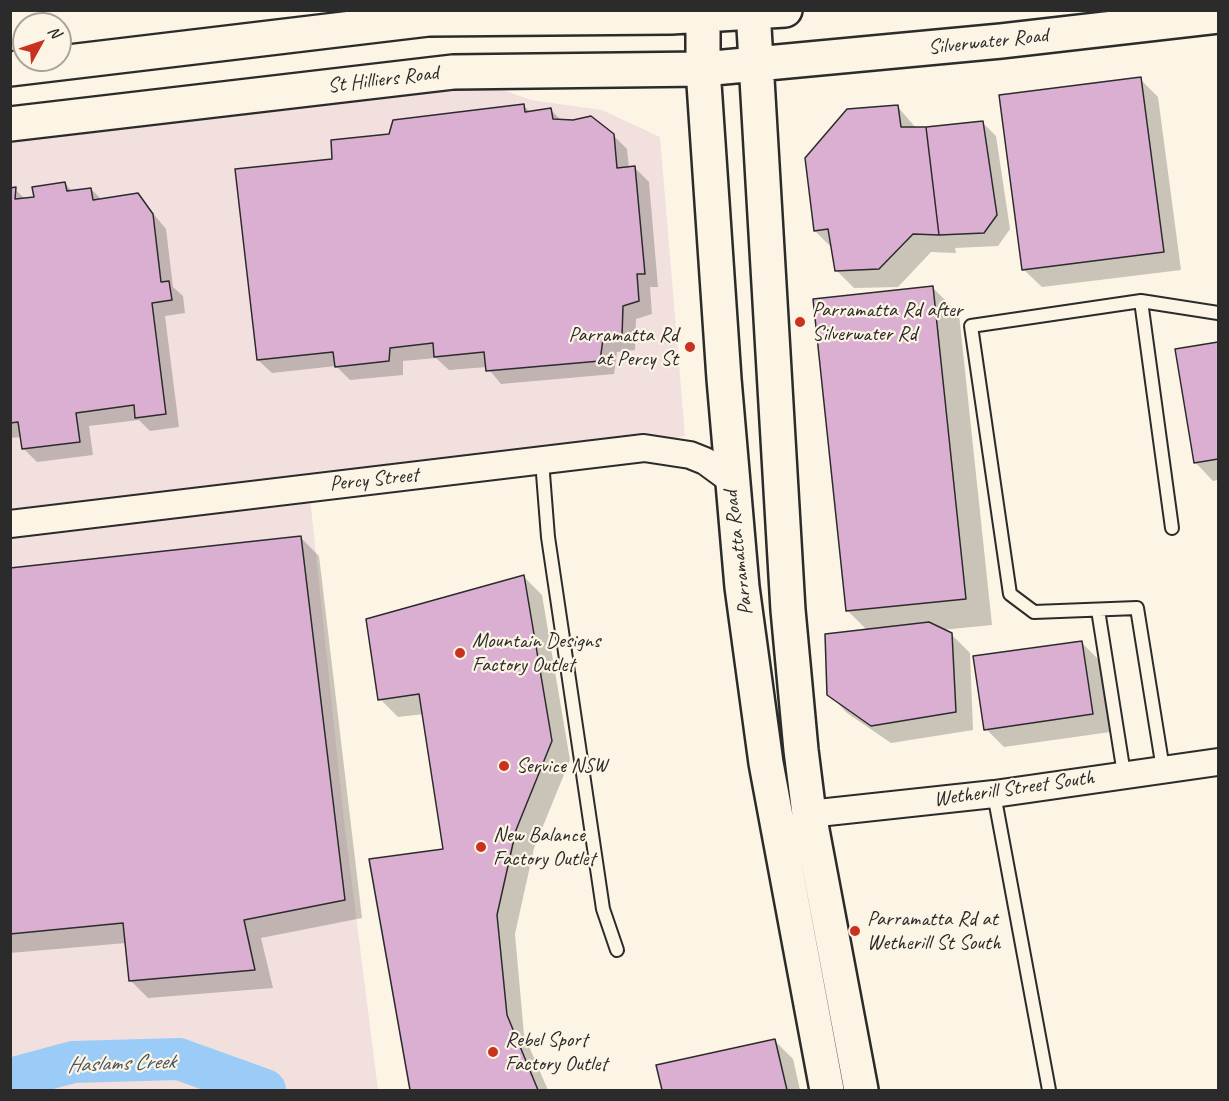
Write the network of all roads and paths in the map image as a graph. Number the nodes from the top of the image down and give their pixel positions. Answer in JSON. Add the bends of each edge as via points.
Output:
{"nodes":[{"id":1,"x":764,"y":11,"type":"edge"},
{"id":2,"x":703,"y":13,"type":"edge"},
{"id":3,"x":596,"y":14,"type":"edge"},
{"id":4,"x":1218,"y":16,"type":"edge"},
{"id":5,"x":757,"y":65,"type":"junction"},
{"id":6,"x":10,"y":69,"type":"edge"},
{"id":7,"x":703,"y":69,"type":"junction"},
{"id":8,"x":10,"y":124,"type":"edge"},
{"id":9,"x":1141,"y":301,"type":"junction"},
{"id":10,"x":1218,"y":313,"type":"edge"},
{"id":11,"x":542,"y":461,"type":"junction"},
{"id":12,"x":731,"y":480,"type":"junction"},
{"id":13,"x":10,"y":524,"type":"edge"},
{"id":14,"x":1172,"y":528,"type":"dead end"},
{"id":15,"x":1098,"y":610,"type":"junction"},
{"id":16,"x":1218,"y":762,"type":"edge"},
{"id":17,"x":1162,"y":769,"type":"junction"},
{"id":18,"x":1124,"y":774,"type":"junction"},
{"id":19,"x":994,"y":794,"type":"junction"},
{"id":20,"x":810,"y":814,"type":"junction"},
{"id":21,"x":617,"y":950,"type":"dead end"},
{"id":22,"x":827,"y":1090,"type":"edge"},
{"id":23,"x":861,"y":1090,"type":"edge"},
{"id":24,"x":1049,"y":1090,"type":"edge"}],
"edges":[{"from":1,"to":2,"type":"highway"},
{"from":1,"to":5,"type":"highway","name":"Parramatta Road"},
{"from":2,"to":3,"type":"highway"},
{"from":2,"to":7,"type":"highway","name":"Parramatta Road"},
{"from":3,"to":6,"type":"highway","via":[[428,19]]},
{"from":4,"to":5,"type":"highway","name":"Silverwater Road"},
{"from":5,"to":7,"type":"highway","name":"St Hilliers Road"},
{"from":5,"to":20,"type":"highway","name":"Parramatta Road","via":[[788,610]]},
{"from":7,"to":8,"type":"highway","name":"St Hilliers Road","via":[[453,72]]},
{"from":7,"to":12,"type":"highway","name":"Parramatta Road"},
{"from":9,"to":10,"type":"lane"},
{"from":9,"to":14,"type":"lane"},
{"from":9,"to":15,"type":"lane","via":[[971,326],[1010,594],[1034,612]]},
{"from":11,"to":12,"type":"street","name":"Percy Street","via":[[644,448],[690,455]]},
{"from":11,"to":13,"type":"street","name":"Percy Street"},
{"from":11,"to":21,"type":"lane","via":[[548,537],[603,909]]},
{"from":12,"to":22,"type":"highway","name":"Parramatta Road","via":[[766,763]]},
{"from":15,"to":17,"type":"lane","via":[[1137,608]]},
{"from":15,"to":18,"type":"lane"},
{"from":16,"to":17,"type":"street","name":"Wetherill Street South"},
{"from":17,"to":18,"type":"street","name":"Wetherill Street South"},
{"from":18,"to":19,"type":"street","name":"Wetherill Street South"},
{"from":19,"to":20,"type":"street","name":"Wetherill Street South"},
{"from":19,"to":24,"type":"lane"},
{"from":20,"to":23,"type":"highway","name":"Parramatta Road"}]}
